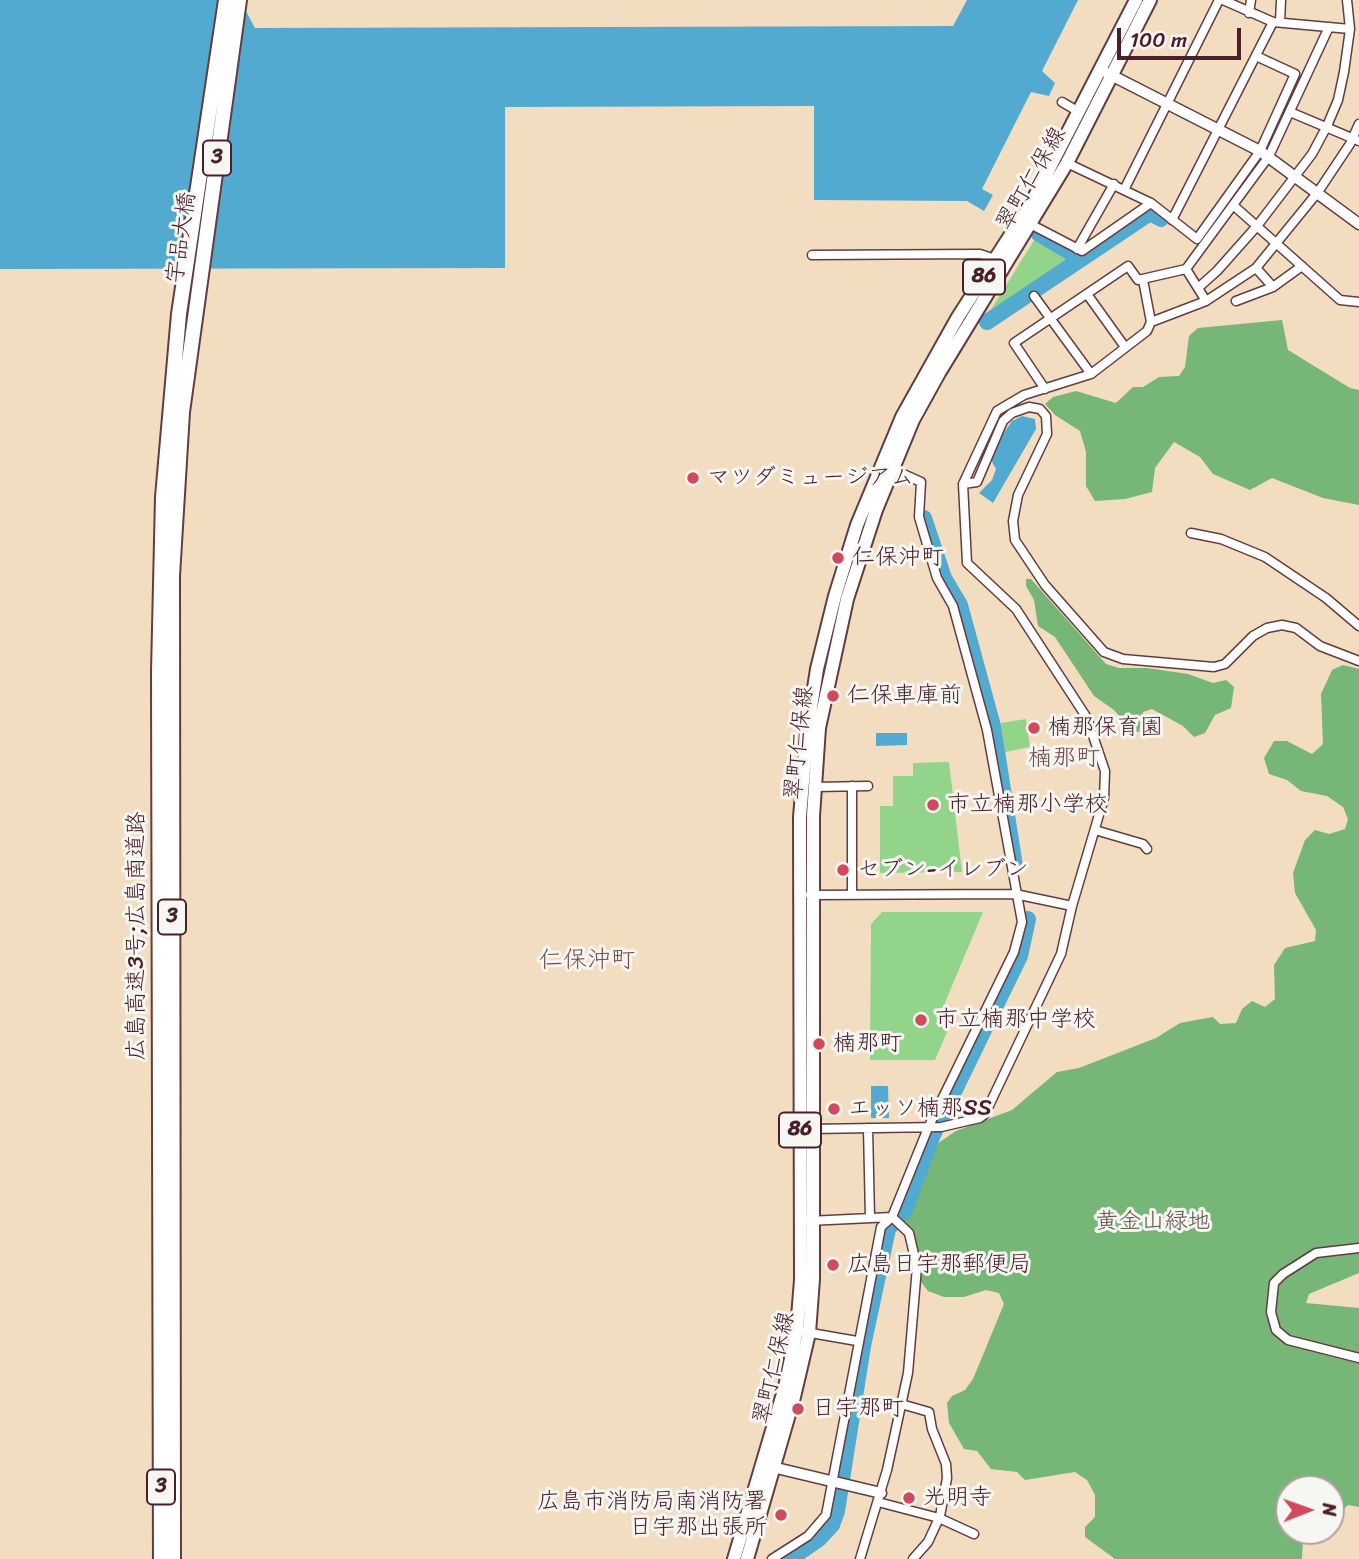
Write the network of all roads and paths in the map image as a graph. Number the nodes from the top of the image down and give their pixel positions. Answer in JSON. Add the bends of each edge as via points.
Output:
{"nodes":[{"id":1,"x":226,"y":0,"type":"edge"},
{"id":2,"x":239,"y":0,"type":"edge"},
{"id":3,"x":1136,"y":0,"type":"edge"},
{"id":4,"x":1150,"y":0,"type":"edge"},
{"id":5,"x":1221,"y":0,"type":"edge"},
{"id":6,"x":1251,"y":0,"type":"edge"},
{"id":7,"x":1281,"y":0,"type":"edge"},
{"id":8,"x":1347,"y":0,"type":"edge"},
{"id":9,"x":1249,"y":13,"type":"junction"},
{"id":10,"x":1276,"y":22,"type":"junction"},
{"id":11,"x":1329,"y":27,"type":"junction"},
{"id":12,"x":1350,"y":29,"type":"junction"},
{"id":13,"x":1256,"y":56,"type":"junction"},
{"id":14,"x":1106,"y":73,"type":"junction"},
{"id":15,"x":1062,"y":102,"type":"dead end"},
{"id":16,"x":1168,"y":104,"type":"junction"},
{"id":17,"x":1079,"y":112,"type":"junction"},
{"id":18,"x":1290,"y":112,"type":"junction"},
{"id":19,"x":1359,"y":124,"type":"edge"},
{"id":20,"x":1327,"y":126,"type":"junction"},
{"id":21,"x":1220,"y":129,"type":"junction"},
{"id":22,"x":1356,"y":140,"type":"edge"},
{"id":23,"x":1265,"y":153,"type":"junction"},
{"id":24,"x":1067,"y":163,"type":"junction"},
{"id":25,"x":1296,"y":175,"type":"junction"},
{"id":26,"x":1114,"y":184,"type":"junction"},
{"id":27,"x":1124,"y":190,"type":"junction"},
{"id":28,"x":1318,"y":192,"type":"junction"},
{"id":29,"x":1151,"y":203,"type":"junction"},
{"id":30,"x":1233,"y":205,"type":"junction"},
{"id":31,"x":1172,"y":220,"type":"junction"},
{"id":32,"x":1359,"y":223,"type":"edge"},
{"id":33,"x":1032,"y":225,"type":"junction"},
{"id":34,"x":1256,"y":226,"type":"junction"},
{"id":35,"x":1277,"y":243,"type":"junction"},
{"id":36,"x":1077,"y":249,"type":"junction"},
{"id":37,"x":812,"y":255,"type":"dead end"},
{"id":38,"x":1001,"y":262,"type":"junction"},
{"id":39,"x":1302,"y":266,"type":"junction"},
{"id":40,"x":1256,"y":268,"type":"junction"},
{"id":41,"x":1186,"y":269,"type":"junction"},
{"id":42,"x":1143,"y":280,"type":"junction"},
{"id":43,"x":1273,"y":287,"type":"junction"},
{"id":44,"x":1198,"y":288,"type":"junction"},
{"id":45,"x":1087,"y":294,"type":"junction"},
{"id":46,"x":1034,"y":296,"type":"dead end"},
{"id":47,"x":1206,"y":301,"type":"junction"},
{"id":48,"x":1236,"y":301,"type":"dead end"},
{"id":49,"x":1359,"y":302,"type":"edge"},
{"id":50,"x":187,"y":315,"type":"junction"},
{"id":51,"x":1050,"y":318,"type":"junction"},
{"id":52,"x":1151,"y":321,"type":"junction"},
{"id":53,"x":1125,"y":347,"type":"junction"},
{"id":54,"x":1091,"y":374,"type":"junction"},
{"id":55,"x":1045,"y":388,"type":"junction"},
{"id":56,"x":886,"y":466,"type":"junction"},
{"id":57,"x":963,"y":484,"type":"junction"},
{"id":58,"x":1191,"y":533,"type":"dead end"},
{"id":59,"x":838,"y":608,"type":"junction"},
{"id":60,"x":1359,"y":626,"type":"edge"},
{"id":61,"x":1359,"y":661,"type":"edge"},
{"id":62,"x":852,"y":786,"type":"junction"},
{"id":63,"x":868,"y":786,"type":"dead end"},
{"id":64,"x":815,"y":787,"type":"junction"},
{"id":65,"x":1095,"y":830,"type":"junction"},
{"id":66,"x":1147,"y":849,"type":"dead end"},
{"id":67,"x":1015,"y":894,"type":"junction"},
{"id":68,"x":806,"y":895,"type":"junction"},
{"id":69,"x":852,"y":895,"type":"junction"},
{"id":70,"x":1072,"y":906,"type":"junction"},
{"id":71,"x":868,"y":1128,"type":"junction"},
{"id":72,"x":934,"y":1128,"type":"junction"},
{"id":73,"x":805,"y":1130,"type":"junction"},
{"id":74,"x":870,"y":1218,"type":"junction"},
{"id":75,"x":895,"y":1219,"type":"junction"},
{"id":76,"x":806,"y":1221,"type":"junction"},
{"id":77,"x":1359,"y":1248,"type":"edge"},
{"id":78,"x":803,"y":1332,"type":"junction"},
{"id":79,"x":857,"y":1341,"type":"junction"},
{"id":80,"x":1359,"y":1358,"type":"edge"},
{"id":81,"x":901,"y":1404,"type":"junction"},
{"id":82,"x":160,"y":1414,"type":"junction"},
{"id":83,"x":766,"y":1466,"type":"junction"},
{"id":84,"x":839,"y":1483,"type":"junction"},
{"id":85,"x":879,"y":1498,"type":"junction"},
{"id":86,"x":939,"y":1518,"type":"junction"},
{"id":87,"x":974,"y":1534,"type":"dead end"},
{"id":88,"x":862,"y":1558,"type":"edge"},
{"id":89,"x":155,"y":1559,"type":"edge"},
{"id":90,"x":161,"y":1559,"type":"edge"},
{"id":91,"x":175,"y":1559,"type":"edge"},
{"id":92,"x":734,"y":1559,"type":"edge"},
{"id":93,"x":748,"y":1559,"type":"edge"},
{"id":94,"x":772,"y":1559,"type":"edge"},
{"id":95,"x":913,"y":1559,"type":"edge"}],
"edges":[{"from":1,"to":50,"type":"highway","name":"宇品大橋","number":"3"},
{"from":2,"to":50,"type":"highway","name":"宇品大橋","number":"3"},
{"from":3,"to":14,"type":"main road","name":"翠町仁保線","number":"86"},
{"from":4,"to":14,"type":"main road","name":"翠町仁保線","number":"86"},
{"from":5,"to":9,"type":"street"},
{"from":5,"to":16,"type":"street"},
{"from":6,"to":9,"type":"street"},
{"from":7,"to":10,"type":"street"},
{"from":8,"to":12,"type":"street"},
{"from":9,"to":10,"type":"street"},
{"from":10,"to":11,"type":"street"},
{"from":10,"to":13,"type":"street"},
{"from":11,"to":12,"type":"street"},
{"from":11,"to":18,"type":"street"},
{"from":12,"to":20,"type":"street","via":[[1338,100]]},
{"from":13,"to":21,"type":"street"},
{"from":13,"to":23,"type":"street","via":[[1295,74]]},
{"from":14,"to":16,"type":"street"},
{"from":14,"to":17,"type":"main road","name":"翠町仁保線","number":"86"},
{"from":14,"to":24,"type":"main road","name":"翠町仁保線","number":"86"},
{"from":15,"to":17,"type":"street"},
{"from":16,"to":21,"type":"street"},
{"from":16,"to":27,"type":"street"},
{"from":17,"to":38,"type":"main road","name":"翠町仁保線","number":"86"},
{"from":18,"to":20,"type":"street"},
{"from":18,"to":23,"type":"street"},
{"from":19,"to":22,"type":"street"},
{"from":20,"to":22,"type":"street"},
{"from":20,"to":25,"type":"street"},
{"from":21,"to":23,"type":"street"},
{"from":21,"to":31,"type":"street"},
{"from":22,"to":28,"type":"street"},
{"from":23,"to":25,"type":"street"},
{"from":23,"to":30,"type":"street"},
{"from":23,"to":31,"type":"street","via":[[1197,239]]},
{"from":24,"to":26,"type":"street"},
{"from":24,"to":33,"type":"main road","name":"翠町仁保線","number":"86"},
{"from":25,"to":28,"type":"street"},
{"from":25,"to":34,"type":"street"},
{"from":26,"to":27,"type":"street"},
{"from":26,"to":36,"type":"street"},
{"from":27,"to":29,"type":"street"},
{"from":28,"to":32,"type":"street"},
{"from":28,"to":35,"type":"street"},
{"from":29,"to":31,"type":"street"},
{"from":29,"to":36,"type":"street","via":[[1082,251]]},
{"from":30,"to":34,"type":"street"},
{"from":30,"to":41,"type":"street"},
{"from":33,"to":36,"type":"street"},
{"from":33,"to":38,"type":"main road","name":"翠町仁保線","number":"86"},
{"from":34,"to":35,"type":"street"},
{"from":34,"to":44,"type":"street"},
{"from":35,"to":39,"type":"street"},
{"from":35,"to":40,"type":"street"},
{"from":37,"to":38,"type":"street","via":[[980,254]]},
{"from":38,"to":56,"type":"main road","name":"翠町仁保線","number":"86"},
{"from":39,"to":43,"type":"street"},
{"from":39,"to":49,"type":"street","via":[[1340,300]]},
{"from":40,"to":43,"type":"street"},
{"from":40,"to":47,"type":"street"},
{"from":41,"to":42,"type":"street"},
{"from":41,"to":44,"type":"street"},
{"from":42,"to":45,"type":"street","via":[[1138,280],[1128,265]]},
{"from":42,"to":52,"type":"street"},
{"from":43,"to":48,"type":"street"},
{"from":44,"to":47,"type":"street"},
{"from":45,"to":51,"type":"street"},
{"from":45,"to":53,"type":"street"},
{"from":46,"to":51,"type":"street"},
{"from":47,"to":52,"type":"street"},
{"from":50,"to":82,"type":"highway","name":"広島高速3号;広島南道路","number":"3","via":[[169,412],[160,575]]},
{"from":50,"to":91,"type":"highway","name":"広島高速3号;広島南道路","number":"3","via":[[172,576]]},
{"from":51,"to":54,"type":"street"},
{"from":51,"to":55,"type":"street","via":[[1014,343]]},
{"from":52,"to":53,"type":"street","via":[[1147,331]]},
{"from":53,"to":54,"type":"street"},
{"from":54,"to":55,"type":"street"},
{"from":55,"to":57,"type":"street","via":[[997,411]]},
{"from":56,"to":59,"type":"main road","name":"翠町仁保線","number":"86","via":[[858,560]]},
{"from":56,"to":67,"type":"street","via":[[921,482],[919,517],[937,579],[953,606],[986,730]]},
{"from":57,"to":61,"type":"street","via":[[977,482],[1003,421],[1029,407],[1040,409],[1046,416],[1047,434],[1018,495],[1015,541],[1045,585],[1104,652],[1123,659],[1214,667],[1237,655],[1253,636],[1282,625]]},
{"from":57,"to":65,"type":"street","via":[[967,562],[1016,610],[1087,718],[1105,771],[1104,798]]},
{"from":58,"to":60,"type":"street","via":[[1221,539],[1265,557]]},
{"from":59,"to":64,"type":"main road","name":"翠町仁保線","number":"86","via":[[819,728]]},
{"from":59,"to":68,"type":"main road","name":"翠町仁保線","number":"86","via":[[817,669],[807,733],[800,817]]},
{"from":62,"to":63,"type":"street"},
{"from":62,"to":64,"type":"street"},
{"from":62,"to":69,"type":"street"},
{"from":64,"to":68,"type":"main road","name":"翠町仁保線","number":"86"},
{"from":65,"to":66,"type":"street"},
{"from":65,"to":70,"type":"street"},
{"from":67,"to":69,"type":"street"},
{"from":67,"to":70,"type":"street"},
{"from":67,"to":72,"type":"street","via":[[1022,922],[1014,952]]},
{"from":68,"to":69,"type":"street"},
{"from":68,"to":73,"type":"main road","name":"翠町仁保線","number":"86"},
{"from":70,"to":72,"type":"street","via":[[1061,954],[985,1114]]},
{"from":71,"to":72,"type":"street"},
{"from":71,"to":73,"type":"street"},
{"from":71,"to":74,"type":"street"},
{"from":72,"to":75,"type":"street"},
{"from":73,"to":76,"type":"main road","name":"翠町仁保線","number":"86"},
{"from":74,"to":75,"type":"street"},
{"from":74,"to":76,"type":"street"},
{"from":75,"to":79,"type":"street","via":[[881,1227]]},
{"from":75,"to":81,"type":"street","via":[[909,1233],[916,1267],[908,1373]]},
{"from":76,"to":78,"type":"main road","name":"翠町仁保線","number":"86"},
{"from":77,"to":80,"type":"street","via":[[1316,1253],[1283,1274],[1274,1283],[1272,1312],[1276,1330],[1288,1340]]},
{"from":78,"to":79,"type":"street"},
{"from":78,"to":83,"type":"main road","name":"翠町仁保線","number":"86","via":[[794,1397]]},
{"from":79,"to":84,"type":"street"},
{"from":81,"to":85,"type":"street"},
{"from":81,"to":86,"type":"street","via":[[929,1412],[947,1478]]},
{"from":82,"to":89,"type":"highway"},
{"from":82,"to":90,"type":"highway","name":"広島高速3号;広島南道路","number":"3"},
{"from":83,"to":84,"type":"street"},
{"from":83,"to":92,"type":"main road","name":"翠町仁保線","number":"86"},
{"from":83,"to":93,"type":"main road","name":"翠町仁保線","number":"86"},
{"from":84,"to":85,"type":"street"},
{"from":84,"to":94,"type":"street","via":[[826,1515],[808,1536]]},
{"from":85,"to":86,"type":"street"},
{"from":85,"to":88,"type":"street"},
{"from":86,"to":87,"type":"street"},
{"from":86,"to":95,"type":"street","via":[[928,1542]]}]}
